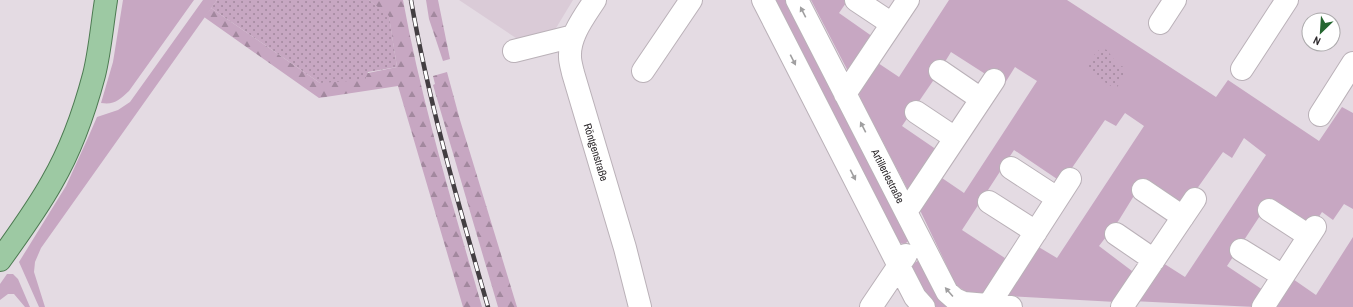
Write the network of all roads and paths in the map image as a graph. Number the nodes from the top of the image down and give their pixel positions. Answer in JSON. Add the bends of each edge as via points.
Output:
{"nodes":[{"id":1,"x":106,"y":0,"type":"edge"},
{"id":2,"x":595,"y":0,"type":"edge"},
{"id":3,"x":691,"y":0,"type":"edge"},
{"id":4,"x":763,"y":0,"type":"edge"},
{"id":5,"x":797,"y":0,"type":"edge"},
{"id":6,"x":856,"y":0,"type":"edge"},
{"id":7,"x":908,"y":0,"type":"edge"},
{"id":8,"x":1175,"y":0,"type":"edge"},
{"id":9,"x":1287,"y":0,"type":"edge"},
{"id":10,"x":1160,"y":22,"type":"dead end"},
{"id":11,"x":892,"y":24,"type":"junction"},
{"id":12,"x":574,"y":36,"type":"junction"},
{"id":13,"x":514,"y":50,"type":"dead end"},
{"id":14,"x":1353,"y":63,"type":"edge"},
{"id":15,"x":1242,"y":69,"type":"dead end"},
{"id":16,"x":643,"y":71,"type":"dead end"},
{"id":17,"x":940,"y":71,"type":"dead end"},
{"id":18,"x":994,"y":80,"type":"dead end"},
{"id":19,"x":845,"y":94,"type":"junction"},
{"id":20,"x":981,"y":99,"type":"junction"},
{"id":21,"x":916,"y":112,"type":"dead end"},
{"id":22,"x":1320,"y":115,"type":"dead end"},
{"id":23,"x":955,"y":138,"type":"junction"},
{"id":24,"x":1010,"y":168,"type":"dead end"},
{"id":25,"x":1070,"y":179,"type":"dead end"},
{"id":26,"x":1143,"y":190,"type":"dead end"},
{"id":27,"x":1057,"y":198,"type":"junction"},
{"id":28,"x":1195,"y":199,"type":"dead end"},
{"id":29,"x":989,"y":202,"type":"dead end"},
{"id":30,"x":1269,"y":210,"type":"dead end"},
{"id":31,"x":906,"y":212,"type":"junction"},
{"id":32,"x":1183,"y":217,"type":"junction"},
{"id":33,"x":1036,"y":232,"type":"junction"},
{"id":34,"x":1116,"y":234,"type":"dead end"},
{"id":35,"x":918,"y":237,"type":"junction"},
{"id":36,"x":1241,"y":250,"type":"dead end"},
{"id":37,"x":0,"y":260,"type":"edge"},
{"id":38,"x":1154,"y":260,"type":"junction"},
{"id":39,"x":899,"y":266,"type":"junction"},
{"id":40,"x":1283,"y":276,"type":"junction"},
{"id":41,"x":988,"y":306,"type":"junction"},
{"id":42,"x":640,"y":307,"type":"edge"},
{"id":43,"x":871,"y":307,"type":"edge"},
{"id":44,"x":924,"y":307,"type":"edge"},
{"id":45,"x":1011,"y":307,"type":"edge"},
{"id":46,"x":1122,"y":307,"type":"edge"},
{"id":47,"x":1263,"y":307,"type":"edge"}],
"edges":[{"from":1,"to":37,"type":"main road","via":[[94,74],[70,144],[52,181]]},
{"from":2,"to":12,"type":"street","name":"Röntgenstraße"},
{"from":3,"to":16,"type":"street"},
{"from":4,"to":39,"type":"street","one_way":true},
{"from":19,"to":5,"type":"street","name":"Artilleriestraße","one_way":true},
{"from":6,"to":11,"type":"street"},
{"from":7,"to":11,"type":"street"},
{"from":8,"to":10,"type":"street"},
{"from":9,"to":15,"type":"street"},
{"from":11,"to":19,"type":"street"},
{"from":12,"to":13,"type":"street"},
{"from":12,"to":42,"type":"street","name":"Röntgenstraße","via":[[570,56],[573,73]]},
{"from":14,"to":22,"type":"street"},
{"from":17,"to":20,"type":"street"},
{"from":18,"to":20,"type":"street"},
{"from":31,"to":19,"type":"street","name":"Artilleriestraße","one_way":true},
{"from":20,"to":23,"type":"street"},
{"from":21,"to":23,"type":"street"},
{"from":23,"to":31,"type":"street"},
{"from":24,"to":27,"type":"street"},
{"from":25,"to":27,"type":"street"},
{"from":26,"to":32,"type":"street"},
{"from":27,"to":33,"type":"street"},
{"from":28,"to":32,"type":"street"},
{"from":29,"to":33,"type":"street"},
{"from":30,"to":40,"type":"street","via":[[1312,232]]},
{"from":31,"to":35,"type":"street","name":"Artilleriestraße"},
{"from":32,"to":38,"type":"street"},
{"from":33,"to":41,"type":"street"},
{"from":34,"to":38,"type":"street"},
{"from":35,"to":39,"type":"street"},
{"from":41,"to":35,"type":"street","name":"Artilleriestraße","one_way":true,"via":[[964,303],[947,292]]},
{"from":36,"to":40,"type":"street"},
{"from":38,"to":46,"type":"street"},
{"from":39,"to":43,"type":"street"},
{"from":39,"to":44,"type":"street","via":[[915,297]]},
{"from":40,"to":47,"type":"street"},
{"from":41,"to":45,"type":"street","name":"Artilleriestraße"}]}
